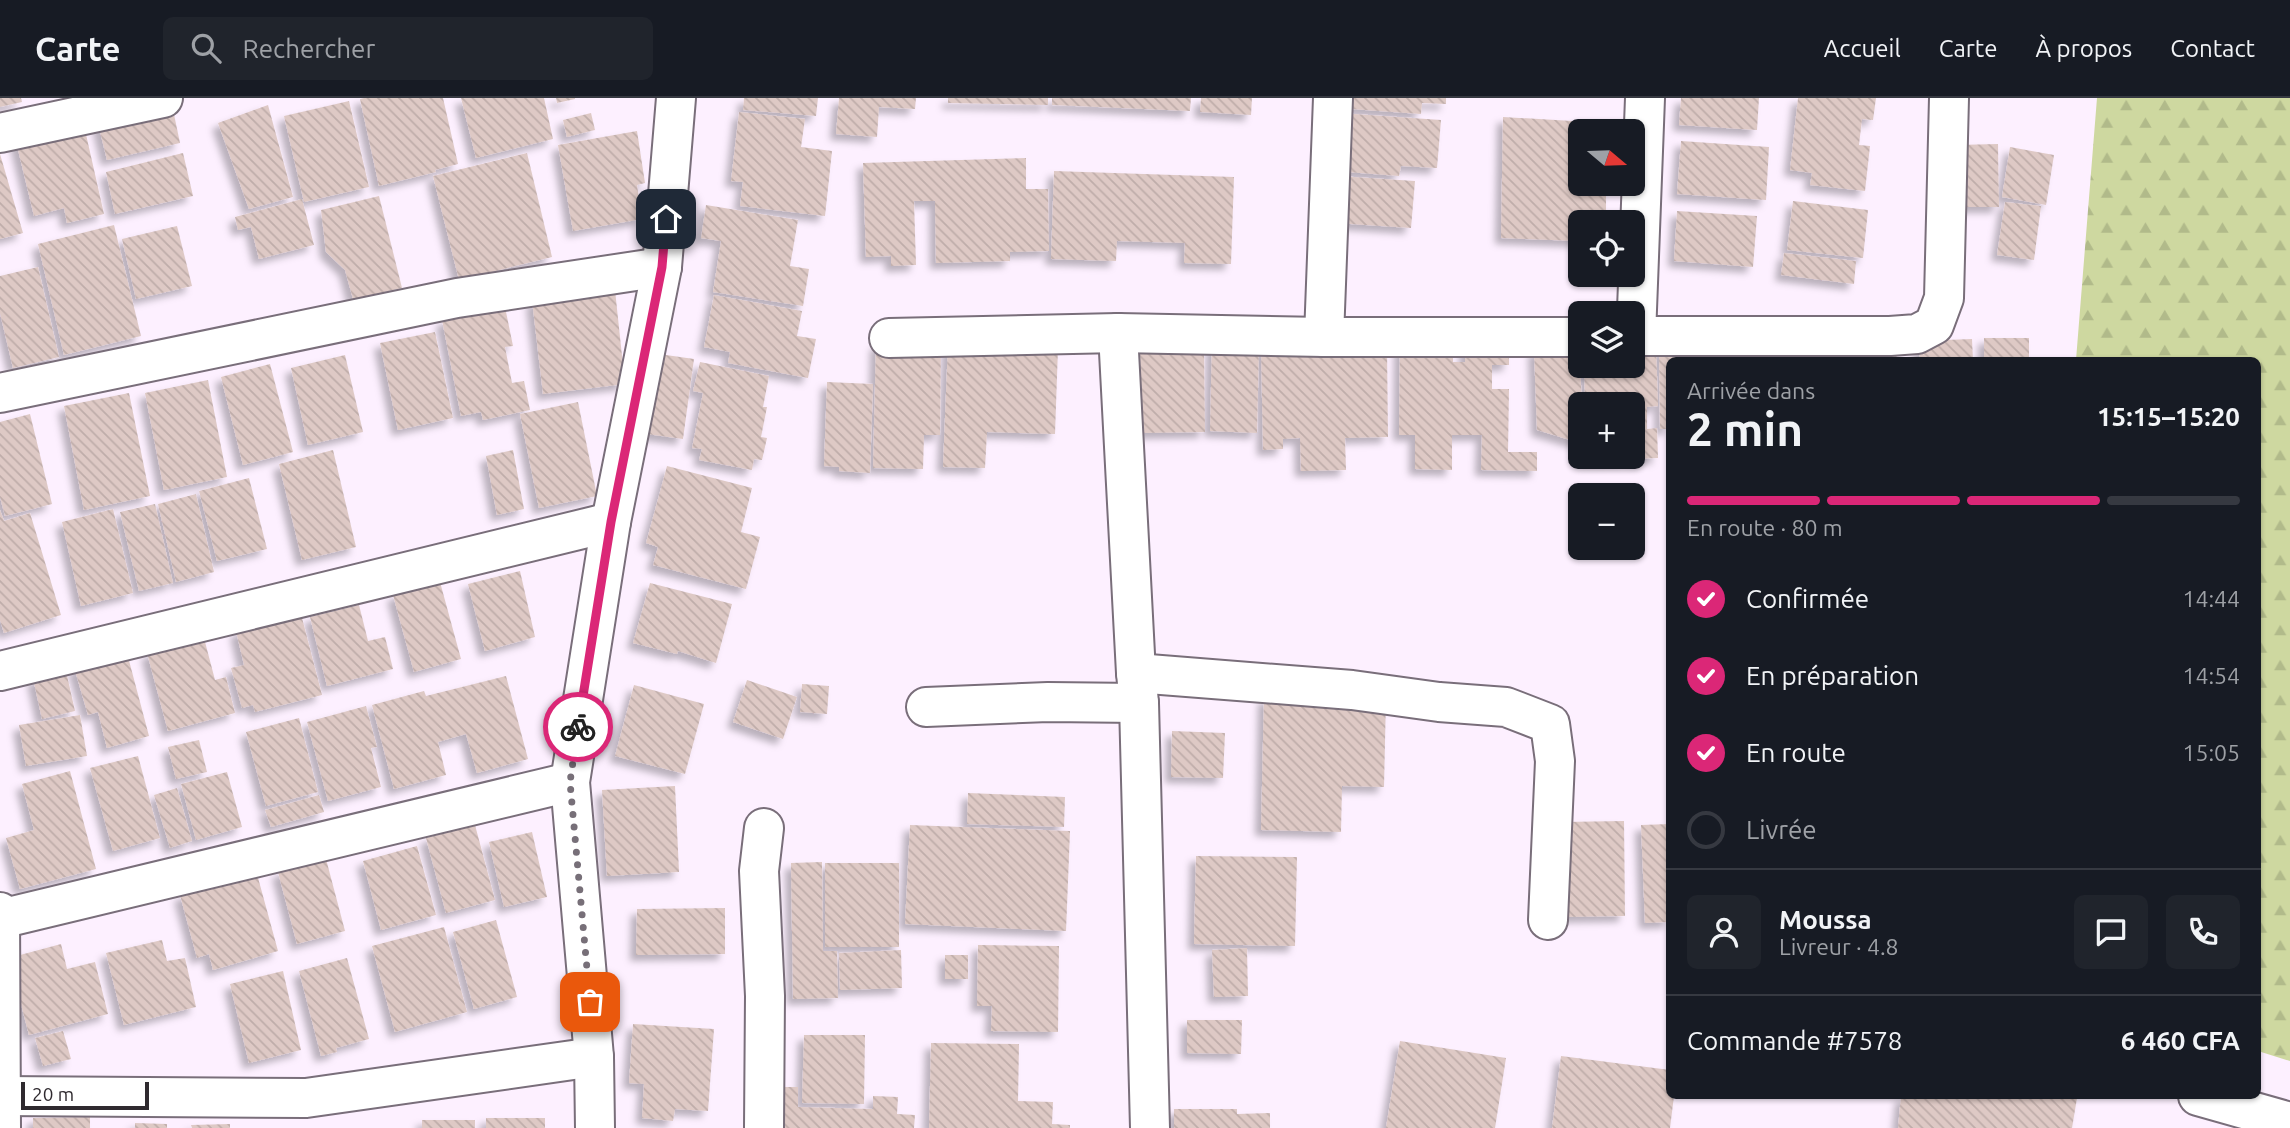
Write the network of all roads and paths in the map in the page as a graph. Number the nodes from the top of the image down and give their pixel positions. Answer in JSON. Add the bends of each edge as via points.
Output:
{"nodes":[{"id":1,"x":163,"y":98,"type":"edge"},
{"id":2,"x":676,"y":98,"type":"edge"},
{"id":3,"x":1333,"y":98,"type":"edge"},
{"id":4,"x":1645,"y":98,"type":"edge"},
{"id":5,"x":1949,"y":98,"type":"edge"},
{"id":6,"x":0,"y":133,"type":"edge"},
{"id":7,"x":662,"y":267,"type":"junction"},
{"id":8,"x":1636,"y":301,"type":"edge"},
{"id":9,"x":1118,"y":333,"type":"junction"},
{"id":10,"x":1324,"y":337,"type":"junction"},
{"id":11,"x":1568,"y":337,"type":"edge"},
{"id":12,"x":1645,"y":337,"type":"edge"},
{"id":13,"x":889,"y":338,"type":"dead end"},
{"id":14,"x":0,"y":393,"type":"edge"},
{"id":15,"x":611,"y":522,"type":"junction"},
{"id":16,"x":0,"y":671,"type":"edge"},
{"id":17,"x":1138,"y":688,"type":"junction"},
{"id":18,"x":926,"y":707,"type":"dead end"},
{"id":19,"x":570,"y":782,"type":"junction"},
{"id":20,"x":764,"y":828,"type":"dead end"},
{"id":21,"x":0,"y":912,"type":"edge"},
{"id":22,"x":0,"y":919,"type":"edge"},
{"id":23,"x":1548,"y":920,"type":"dead end"},
{"id":24,"x":594,"y":1057,"type":"junction"},
{"id":25,"x":0,"y":1096,"type":"edge"},
{"id":26,"x":2209,"y":1099,"type":"edge"},
{"id":27,"x":306,"y":1113,"type":"edge"},
{"id":28,"x":2290,"y":1122,"type":"edge"},
{"id":29,"x":1,"y":1128,"type":"edge"},
{"id":30,"x":595,"y":1128,"type":"edge"},
{"id":31,"x":764,"y":1128,"type":"edge"},
{"id":32,"x":1150,"y":1128,"type":"edge"}],
"edges":[{"from":1,"to":6,"type":"street"},
{"from":2,"to":7,"type":"street"},
{"from":3,"to":10,"type":"street"},
{"from":4,"to":8,"type":"street"},
{"from":5,"to":12,"type":"street","via":[[1944,298],[1934,325],[1917,334],[1890,336]]},
{"from":7,"to":14,"type":"street","via":[[457,298]]},
{"from":7,"to":15,"type":"street"},
{"from":9,"to":10,"type":"street"},
{"from":9,"to":13,"type":"street"},
{"from":9,"to":17,"type":"street"},
{"from":10,"to":11,"type":"street"},
{"from":15,"to":16,"type":"street"},
{"from":15,"to":19,"type":"street"},
{"from":17,"to":18,"type":"street","via":[[1048,702]]},
{"from":17,"to":23,"type":"street","via":[[1352,690],[1506,707],[1550,724],[1555,761]]},
{"from":17,"to":32,"type":"street"},
{"from":19,"to":22,"type":"street"},
{"from":19,"to":24,"type":"street"},
{"from":20,"to":31,"type":"street","via":[[759,871],[765,996]]},
{"from":21,"to":22,"type":"street"},
{"from":22,"to":25,"type":"street"},
{"from":24,"to":27,"type":"street"},
{"from":24,"to":30,"type":"street"},
{"from":25,"to":27,"type":"street"},
{"from":25,"to":29,"type":"street"},
{"from":26,"to":28,"type":"street"}]}
